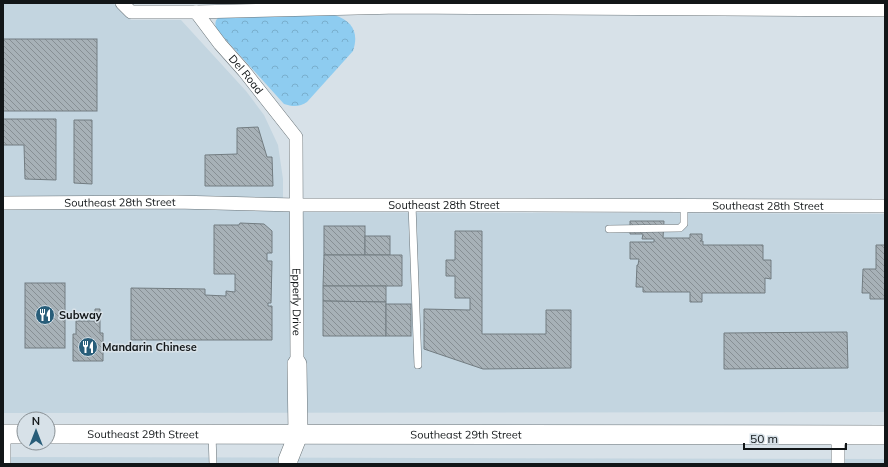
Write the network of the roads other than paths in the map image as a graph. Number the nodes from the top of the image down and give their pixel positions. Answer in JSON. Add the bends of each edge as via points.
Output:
{"nodes":[{"id":1,"x":400,"y":5,"type":"edge"},
{"id":2,"x":127,"y":7,"type":"edge"},
{"id":3,"x":885,"y":10,"type":"edge"},
{"id":4,"x":196,"y":12,"type":"junction"},
{"id":5,"x":296,"y":137,"type":"joint"},
{"id":6,"x":3,"y":203,"type":"edge"},
{"id":7,"x":296,"y":205,"type":"junction"},
{"id":8,"x":412,"y":205,"type":"junction"},
{"id":9,"x":684,"y":205,"type":"junction"},
{"id":10,"x":885,"y":206,"type":"edge"},
{"id":11,"x":609,"y":228,"type":"dead end"},
{"id":12,"x":297,"y":364,"type":"joint"},
{"id":13,"x":418,"y":365,"type":"dead end"},
{"id":14,"x":4,"y":434,"type":"edge"},
{"id":15,"x":16,"y":434,"type":"edge"},
{"id":16,"x":56,"y":434,"type":"edge"},
{"id":17,"x":212,"y":434,"type":"junction"},
{"id":18,"x":298,"y":435,"type":"junction"},
{"id":19,"x":838,"y":435,"type":"junction"},
{"id":20,"x":885,"y":435,"type":"edge"},
{"id":21,"x":4,"y":464,"type":"edge"},
{"id":22,"x":213,"y":464,"type":"edge"},
{"id":23,"x":288,"y":464,"type":"edge"},
{"id":24,"x":838,"y":464,"type":"edge"}],
"edges":[{"from":1,"to":3,"type":"street"},
{"from":1,"to":4,"type":"street"},
{"from":2,"to":4,"type":"street"},
{"from":4,"to":5,"type":"street","name":"Del Road"},
{"from":5,"to":7,"type":"street","name":"Epperly Drive"},
{"from":6,"to":7,"type":"street","name":"Southeast 28th Street","via":[[175,202]]},
{"from":7,"to":8,"type":"street","name":"Southeast 28th Street"},
{"from":7,"to":12,"type":"street","name":"Epperly Drive"},
{"from":8,"to":9,"type":"street","name":"Southeast 28th Street"},
{"from":8,"to":13,"type":"lane"},
{"from":9,"to":10,"type":"street","name":"Southeast 28th Street"},
{"from":9,"to":11,"type":"lane","via":[[684,224],[680,228]]},
{"from":12,"to":18,"type":"main road","name":"Epperly Drive"},
{"from":14,"to":15,"type":"main road"},
{"from":14,"to":21,"type":"street"},
{"from":16,"to":17,"type":"main road","name":"Southeast 29th Street"},
{"from":17,"to":18,"type":"main road","name":"Southeast 29th Street"},
{"from":17,"to":22,"type":"lane"},
{"from":18,"to":19,"type":"main road","name":"Southeast 29th Street"},
{"from":18,"to":23,"type":"main road","name":"Epperly Drive"},
{"from":19,"to":20,"type":"main road","name":"Southeast 29th Street"},
{"from":19,"to":24,"type":"street"}]}
